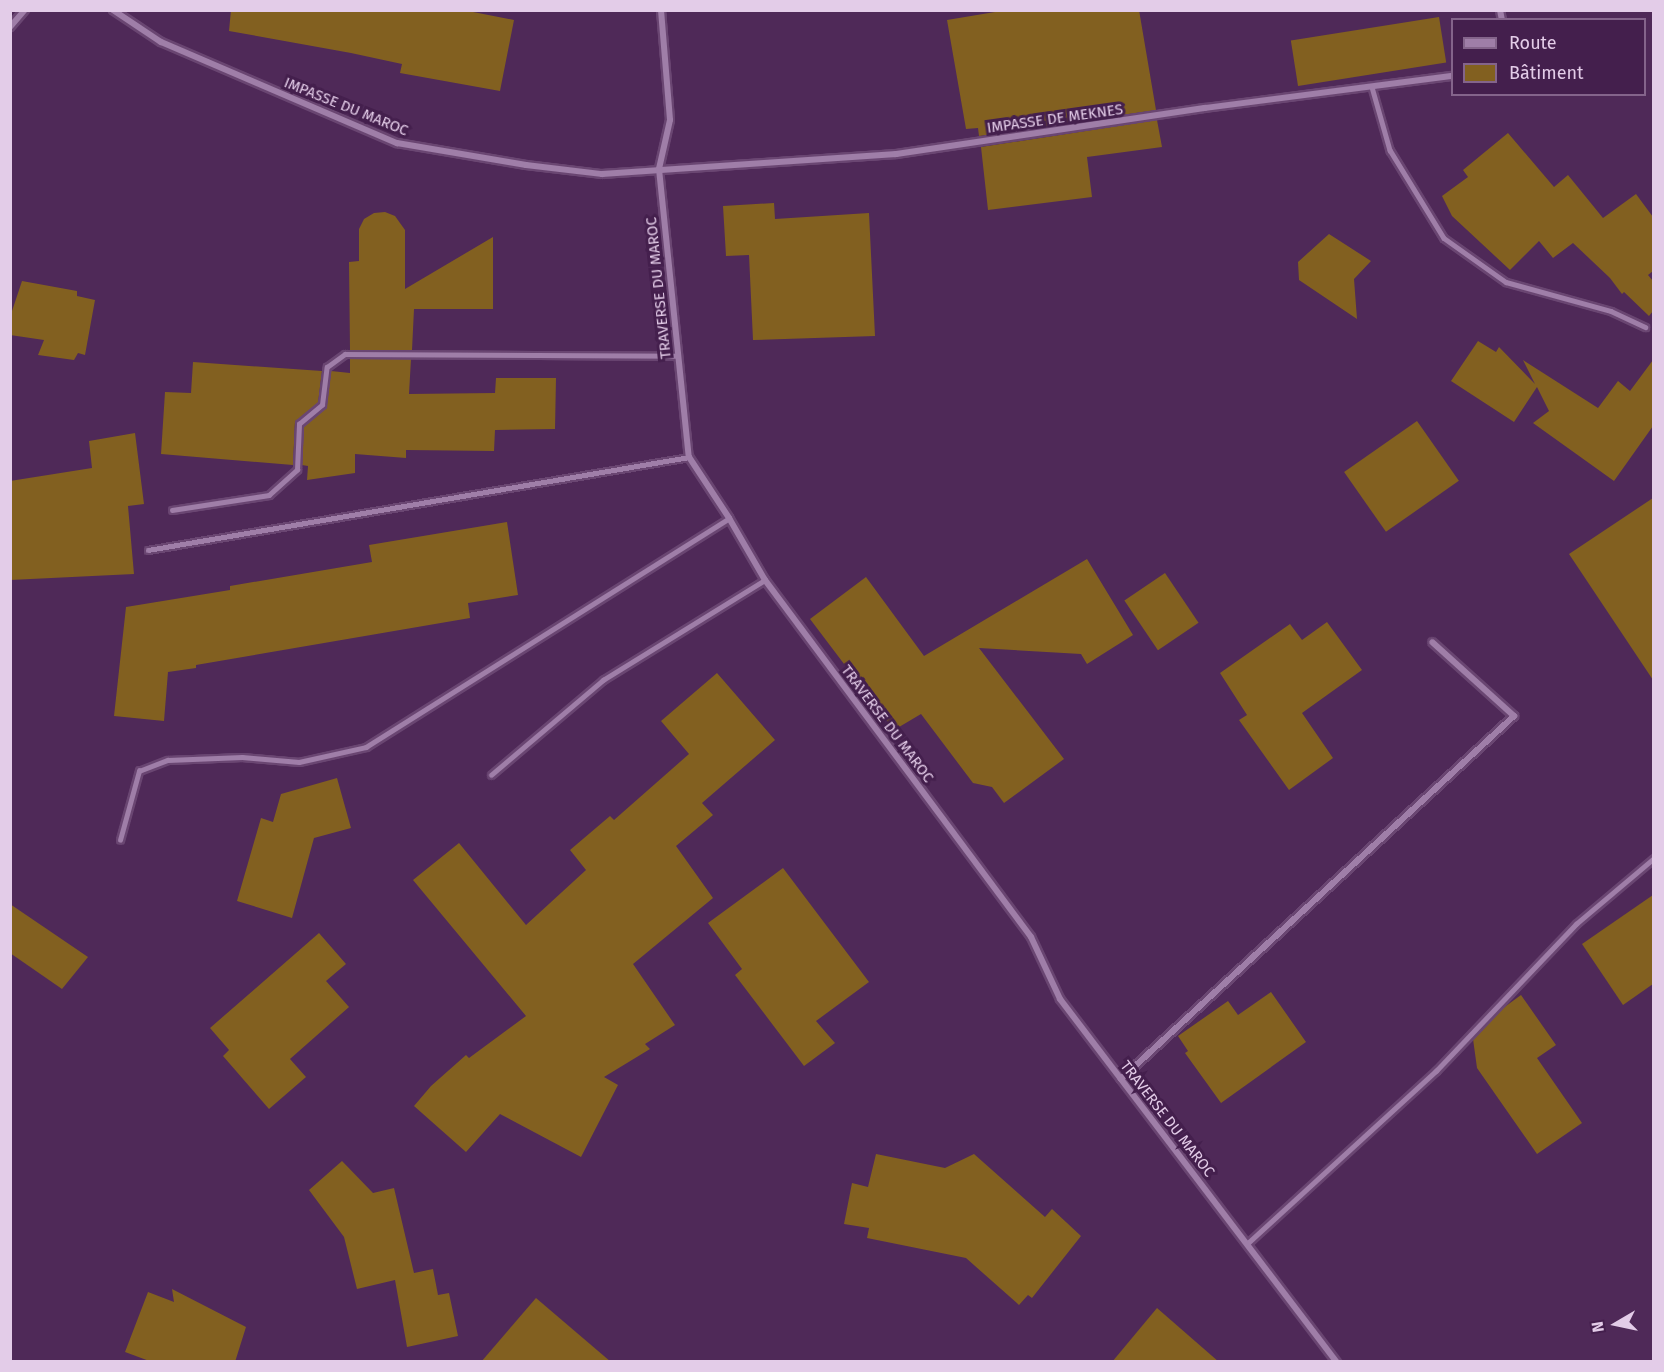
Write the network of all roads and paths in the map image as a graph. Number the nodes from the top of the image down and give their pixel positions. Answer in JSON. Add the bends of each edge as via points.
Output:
{"nodes":[{"id":1,"x":25,"y":10,"type":"edge"},
{"id":2,"x":113,"y":10,"type":"edge"},
{"id":3,"x":661,"y":10,"type":"edge"},
{"id":4,"x":10,"y":27,"type":"edge"},
{"id":5,"x":1451,"y":76,"type":"edge"},
{"id":6,"x":1372,"y":87,"type":"junction"},
{"id":7,"x":659,"y":169,"type":"junction"},
{"id":8,"x":1645,"y":327,"type":"dead end"},
{"id":9,"x":678,"y":356,"type":"junction"},
{"id":10,"x":689,"y":457,"type":"junction"},
{"id":11,"x":172,"y":510,"type":"dead end"},
{"id":12,"x":729,"y":518,"type":"junction"},
{"id":13,"x":148,"y":550,"type":"dead end"},
{"id":14,"x":765,"y":580,"type":"junction"},
{"id":15,"x":1432,"y":642,"type":"dead end"},
{"id":16,"x":491,"y":775,"type":"dead end"},
{"id":17,"x":120,"y":840,"type":"dead end"},
{"id":18,"x":1653,"y":858,"type":"edge"},
{"id":19,"x":1122,"y":1079,"type":"junction"},
{"id":20,"x":1248,"y":1243,"type":"junction"},
{"id":21,"x":1337,"y":1362,"type":"edge"}],
"edges":[{"from":1,"to":4,"type":"street"},
{"from":2,"to":7,"type":"street","name":"IMPASSE DU MAROC","via":[[161,42],[397,144],[602,174]]},
{"from":3,"to":7,"type":"street","name":"TRAVERSE DU MAROC","via":[[670,120]]},
{"from":5,"to":6,"type":"street","name":"IMPASSE DE MEKNES"},
{"from":6,"to":7,"type":"street","name":"IMPASSE DE MEKNES","via":[[896,154]]},
{"from":6,"to":8,"type":"lane","via":[[1390,150],[1444,238],[1506,282],[1611,311]]},
{"from":7,"to":9,"type":"street","name":"TRAVERSE DU MAROC"},
{"from":9,"to":10,"type":"street","name":"TRAVERSE DU MAROC"},
{"from":9,"to":11,"type":"lane","via":[[345,354],[327,367],[322,405],[299,424],[297,470],[269,495]]},
{"from":10,"to":12,"type":"street","name":"TRAVERSE DU MAROC"},
{"from":10,"to":13,"type":"lane"},
{"from":12,"to":14,"type":"street","name":"TRAVERSE DU MAROC"},
{"from":12,"to":17,"type":"lane","via":[[366,747],[299,762],[242,757],[168,760],[139,771]]},
{"from":14,"to":16,"type":"lane","via":[[603,680]]},
{"from":14,"to":19,"type":"street","name":"TRAVERSE DU MAROC","via":[[1031,937],[1060,999]]},
{"from":15,"to":19,"type":"street","via":[[1514,716]]},
{"from":18,"to":20,"type":"lane","via":[[1576,924],[1436,1071]]},
{"from":19,"to":20,"type":"street","name":"TRAVERSE DU MAROC"},
{"from":20,"to":21,"type":"street","name":"TRAVERSE DU MAROC"}]}
